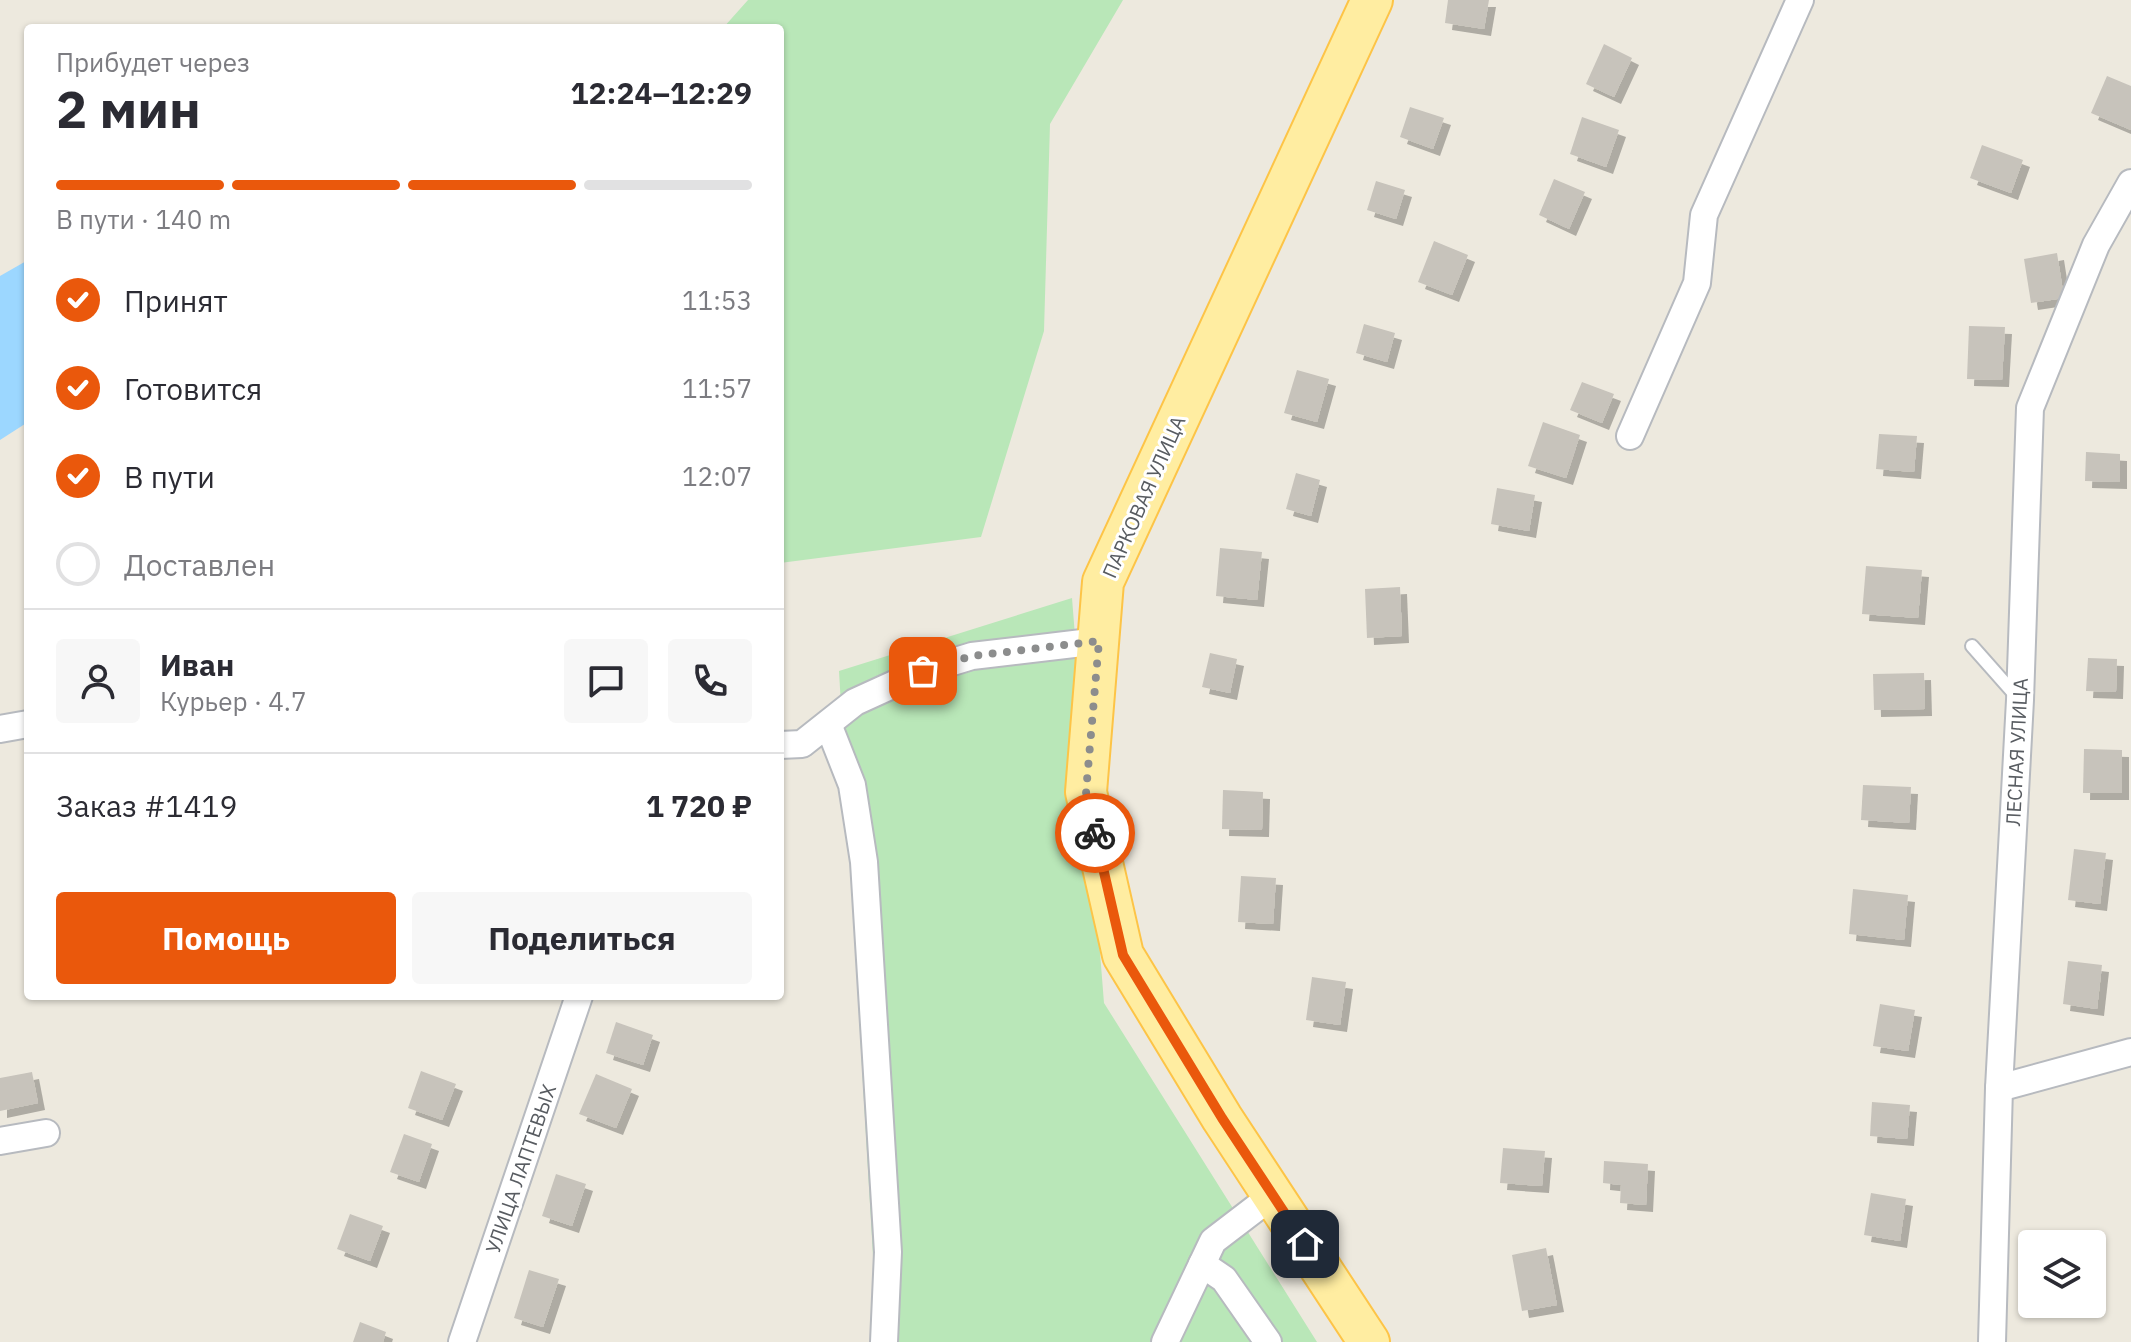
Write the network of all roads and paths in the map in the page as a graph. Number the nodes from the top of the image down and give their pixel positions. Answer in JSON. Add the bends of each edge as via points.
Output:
{"nodes":[{"id":1,"x":1372,"y":0,"type":"edge"},
{"id":2,"x":1800,"y":0,"type":"edge"},
{"id":3,"x":2131,"y":183,"type":"edge"},
{"id":4,"x":1630,"y":436,"type":"dead end"},
{"id":5,"x":1099,"y":641,"type":"junction"},
{"id":6,"x":1972,"y":646,"type":"dead end"},
{"id":7,"x":2020,"y":700,"type":"junction"},
{"id":8,"x":828,"y":724,"type":"junction"},
{"id":9,"x":24,"y":725,"type":"edge"},
{"id":10,"x":0,"y":729,"type":"edge"},
{"id":11,"x":784,"y":745,"type":"edge"},
{"id":12,"x":578,"y":1000,"type":"edge"},
{"id":13,"x":2131,"y":1052,"type":"edge"},
{"id":14,"x":1999,"y":1088,"type":"junction"},
{"id":15,"x":46,"y":1133,"type":"dead end"},
{"id":16,"x":0,"y":1141,"type":"edge"},
{"id":17,"x":1273,"y":1195,"type":"junction"},
{"id":18,"x":1202,"y":1264,"type":"junction"},
{"id":19,"x":462,"y":1342,"type":"edge"},
{"id":20,"x":884,"y":1342,"type":"edge"},
{"id":21,"x":1165,"y":1342,"type":"edge"},
{"id":22,"x":1268,"y":1342,"type":"edge"},
{"id":23,"x":1369,"y":1342,"type":"edge"},
{"id":24,"x":1992,"y":1342,"type":"edge"}],
"edges":[{"from":1,"to":5,"type":"main road","name":"ПАРКОВАЯ УЛИЦА","via":[[1103,582]]},
{"from":2,"to":4,"type":"street","via":[[1704,215],[1697,283]]},
{"from":3,"to":7,"type":"street","name":"ЛЕСНАЯ УЛИЦА","via":[[2096,245],[2030,408]]},
{"from":5,"to":8,"type":"street","via":[[1027,647],[948,663],[855,702]]},
{"from":5,"to":17,"type":"main road","name":"ПАРКОВАЯ УЛИЦА","via":[[1086,792],[1123,955]]},
{"from":6,"to":7,"type":"lane"},
{"from":7,"to":14,"type":"street","name":"ЛЕСНАЯ УЛИЦА"},
{"from":8,"to":11,"type":"street","via":[[802,744]]},
{"from":8,"to":20,"type":"street","via":[[852,785],[864,862],[888,1252]]},
{"from":9,"to":10,"type":"street"},
{"from":12,"to":19,"type":"street","name":"УЛИЦА ЛАПТЕВЫХ"},
{"from":13,"to":14,"type":"street"},
{"from":14,"to":24,"type":"street","name":"ЛЕСНАЯ УЛИЦА"},
{"from":15,"to":16,"type":"street"},
{"from":17,"to":18,"type":"street","via":[[1213,1241]]},
{"from":17,"to":23,"type":"main road","name":"ПАРКОВАЯ УЛИЦА"},
{"from":18,"to":21,"type":"street"},
{"from":18,"to":22,"type":"street","via":[[1224,1279]]}]}
